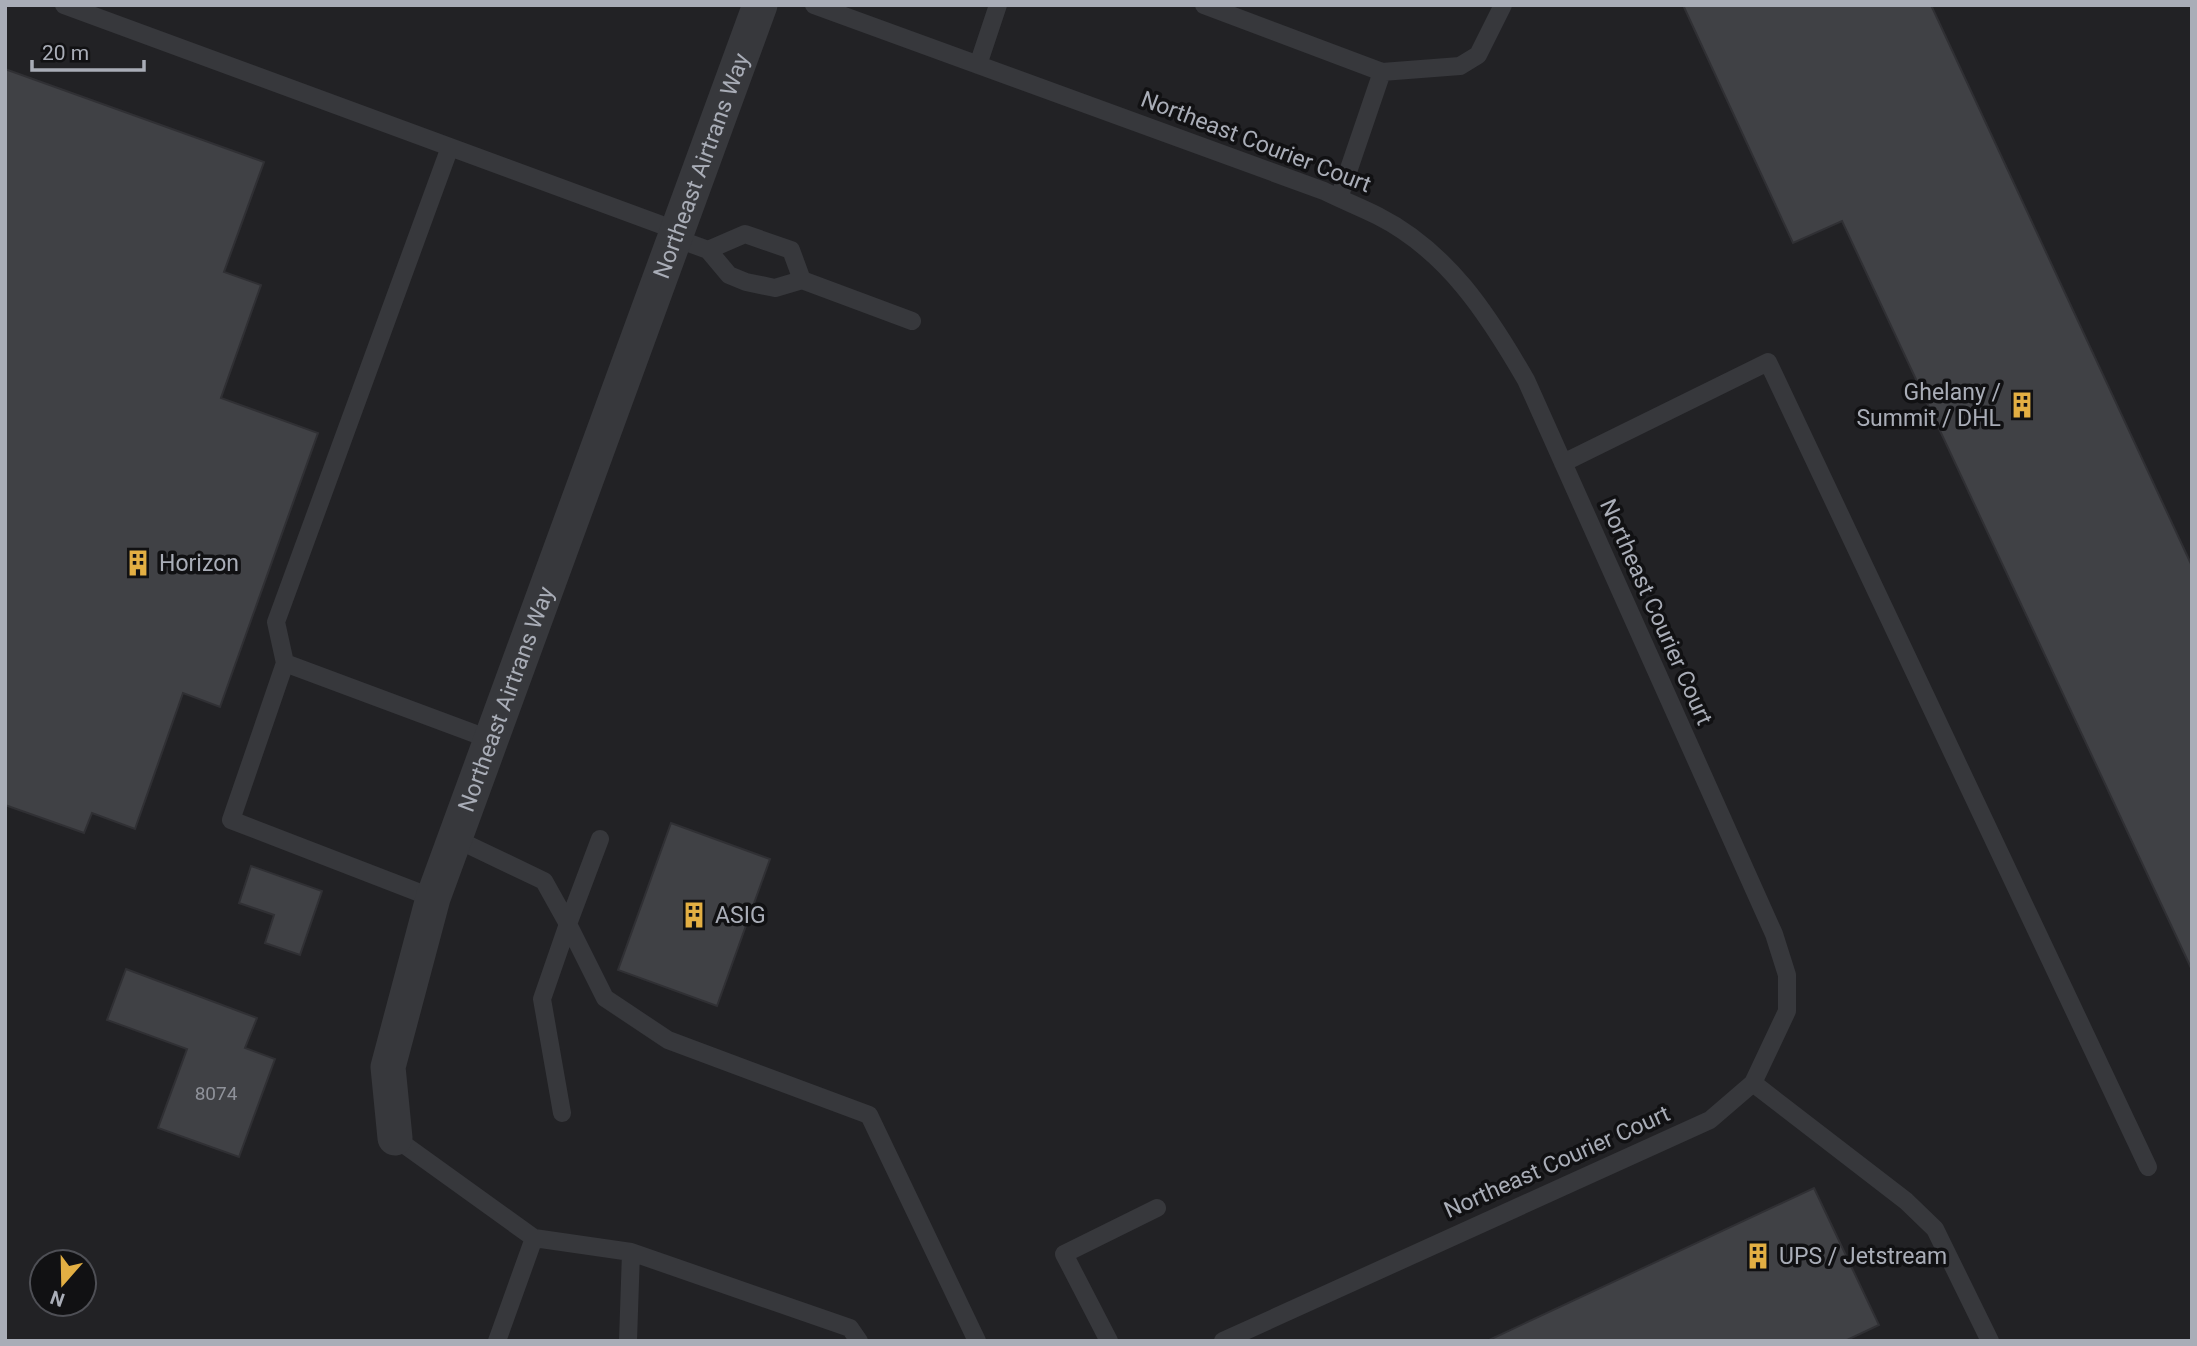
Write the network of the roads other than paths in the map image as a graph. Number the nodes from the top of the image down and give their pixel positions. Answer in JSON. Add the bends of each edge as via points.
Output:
{"nodes":[{"id":1,"x":64,"y":5,"type":"edge"},
{"id":2,"x":760,"y":5,"type":"edge"},
{"id":3,"x":814,"y":5,"type":"edge"},
{"id":4,"x":998,"y":5,"type":"edge"},
{"id":5,"x":1204,"y":5,"type":"edge"},
{"id":6,"x":1503,"y":5,"type":"edge"},
{"id":7,"x":978,"y":65,"type":"junction"},
{"id":8,"x":1382,"y":72,"type":"junction"},
{"id":9,"x":450,"y":147,"type":"junction"},
{"id":10,"x":1339,"y":198,"type":"junction"},
{"id":11,"x":676,"y":235,"type":"junction"},
{"id":12,"x":708,"y":250,"type":"junction"},
{"id":13,"x":802,"y":280,"type":"junction"},
{"id":14,"x":912,"y":321,"type":"dead end"},
{"id":15,"x":1563,"y":463,"type":"junction"},
{"id":16,"x":285,"y":663,"type":"junction"},
{"id":17,"x":489,"y":739,"type":"junction"},
{"id":18,"x":454,"y":838,"type":"junction"},
{"id":19,"x":600,"y":839,"type":"dead end"},
{"id":20,"x":433,"y":898,"type":"junction"},
{"id":21,"x":568,"y":924,"type":"junction"},
{"id":22,"x":1754,"y":1083,"type":"junction"},
{"id":23,"x":562,"y":1113,"type":"dead end"},
{"id":24,"x":395,"y":1138,"type":"joint"},
{"id":25,"x":2148,"y":1167,"type":"dead end"},
{"id":26,"x":1157,"y":1208,"type":"dead end"},
{"id":27,"x":534,"y":1238,"type":"junction"},
{"id":28,"x":631,"y":1252,"type":"junction"},
{"id":29,"x":497,"y":1341,"type":"edge"},
{"id":30,"x":628,"y":1341,"type":"edge"},
{"id":31,"x":859,"y":1341,"type":"edge"},
{"id":32,"x":977,"y":1341,"type":"edge"},
{"id":33,"x":1109,"y":1341,"type":"edge"},
{"id":34,"x":1223,"y":1341,"type":"edge"},
{"id":35,"x":1990,"y":1341,"type":"edge"}],
"edges":[{"from":1,"to":9,"type":"lane"},
{"from":2,"to":11,"type":"street","name":"Northeast Airtrans Way"},
{"from":3,"to":7,"type":"lane","name":"Northeast Courier Court"},
{"from":4,"to":7,"type":"lane"},
{"from":5,"to":8,"type":"lane"},
{"from":6,"to":8,"type":"lane","via":[[1478,55],[1460,66]]},
{"from":7,"to":10,"type":"lane","name":"Northeast Courier Court"},
{"from":8,"to":10,"type":"lane"},
{"from":9,"to":11,"type":"lane"},
{"from":9,"to":16,"type":"lane","via":[[276,622]]},
{"from":10,"to":15,"type":"lane","name":"Northeast Courier Court","via":[[1415,239],[1480,304],[1526,380]]},
{"from":11,"to":12,"type":"lane"},
{"from":11,"to":17,"type":"street","name":"Northeast Airtrans Way"},
{"from":12,"to":13,"type":"lane","via":[[729,275],[747,282],[775,288]]},
{"from":12,"to":13,"type":"lane","via":[[745,234],[791,250]]},
{"from":13,"to":14,"type":"lane"},
{"from":15,"to":22,"type":"lane","name":"Northeast Courier Court","via":[[1768,921],[1787,975],[1787,1011]]},
{"from":15,"to":25,"type":"lane","via":[[1768,362]]},
{"from":16,"to":17,"type":"lane"},
{"from":16,"to":20,"type":"lane","via":[[231,820]]},
{"from":17,"to":18,"type":"street","name":"Northeast Airtrans Way"},
{"from":18,"to":20,"type":"street","name":"Northeast Airtrans Way"},
{"from":18,"to":21,"type":"lane","via":[[544,881]]},
{"from":19,"to":21,"type":"lane"},
{"from":20,"to":24,"type":"street","name":"Northeast Airtrans Way","via":[[388,1067]]},
{"from":21,"to":23,"type":"lane","via":[[542,999]]},
{"from":21,"to":32,"type":"lane","via":[[605,998],[668,1040],[869,1115]]},
{"from":22,"to":34,"type":"lane","name":"Northeast Courier Court","via":[[1710,1120]]},
{"from":22,"to":35,"type":"lane","via":[[1906,1201],[1935,1229]]},
{"from":24,"to":27,"type":"lane","name":"Northeast Airtrans Way"},
{"from":26,"to":33,"type":"lane","via":[[1064,1254]]},
{"from":27,"to":28,"type":"lane"},
{"from":27,"to":29,"type":"lane"},
{"from":28,"to":30,"type":"lane"},
{"from":28,"to":31,"type":"lane","via":[[850,1328]]}]}
